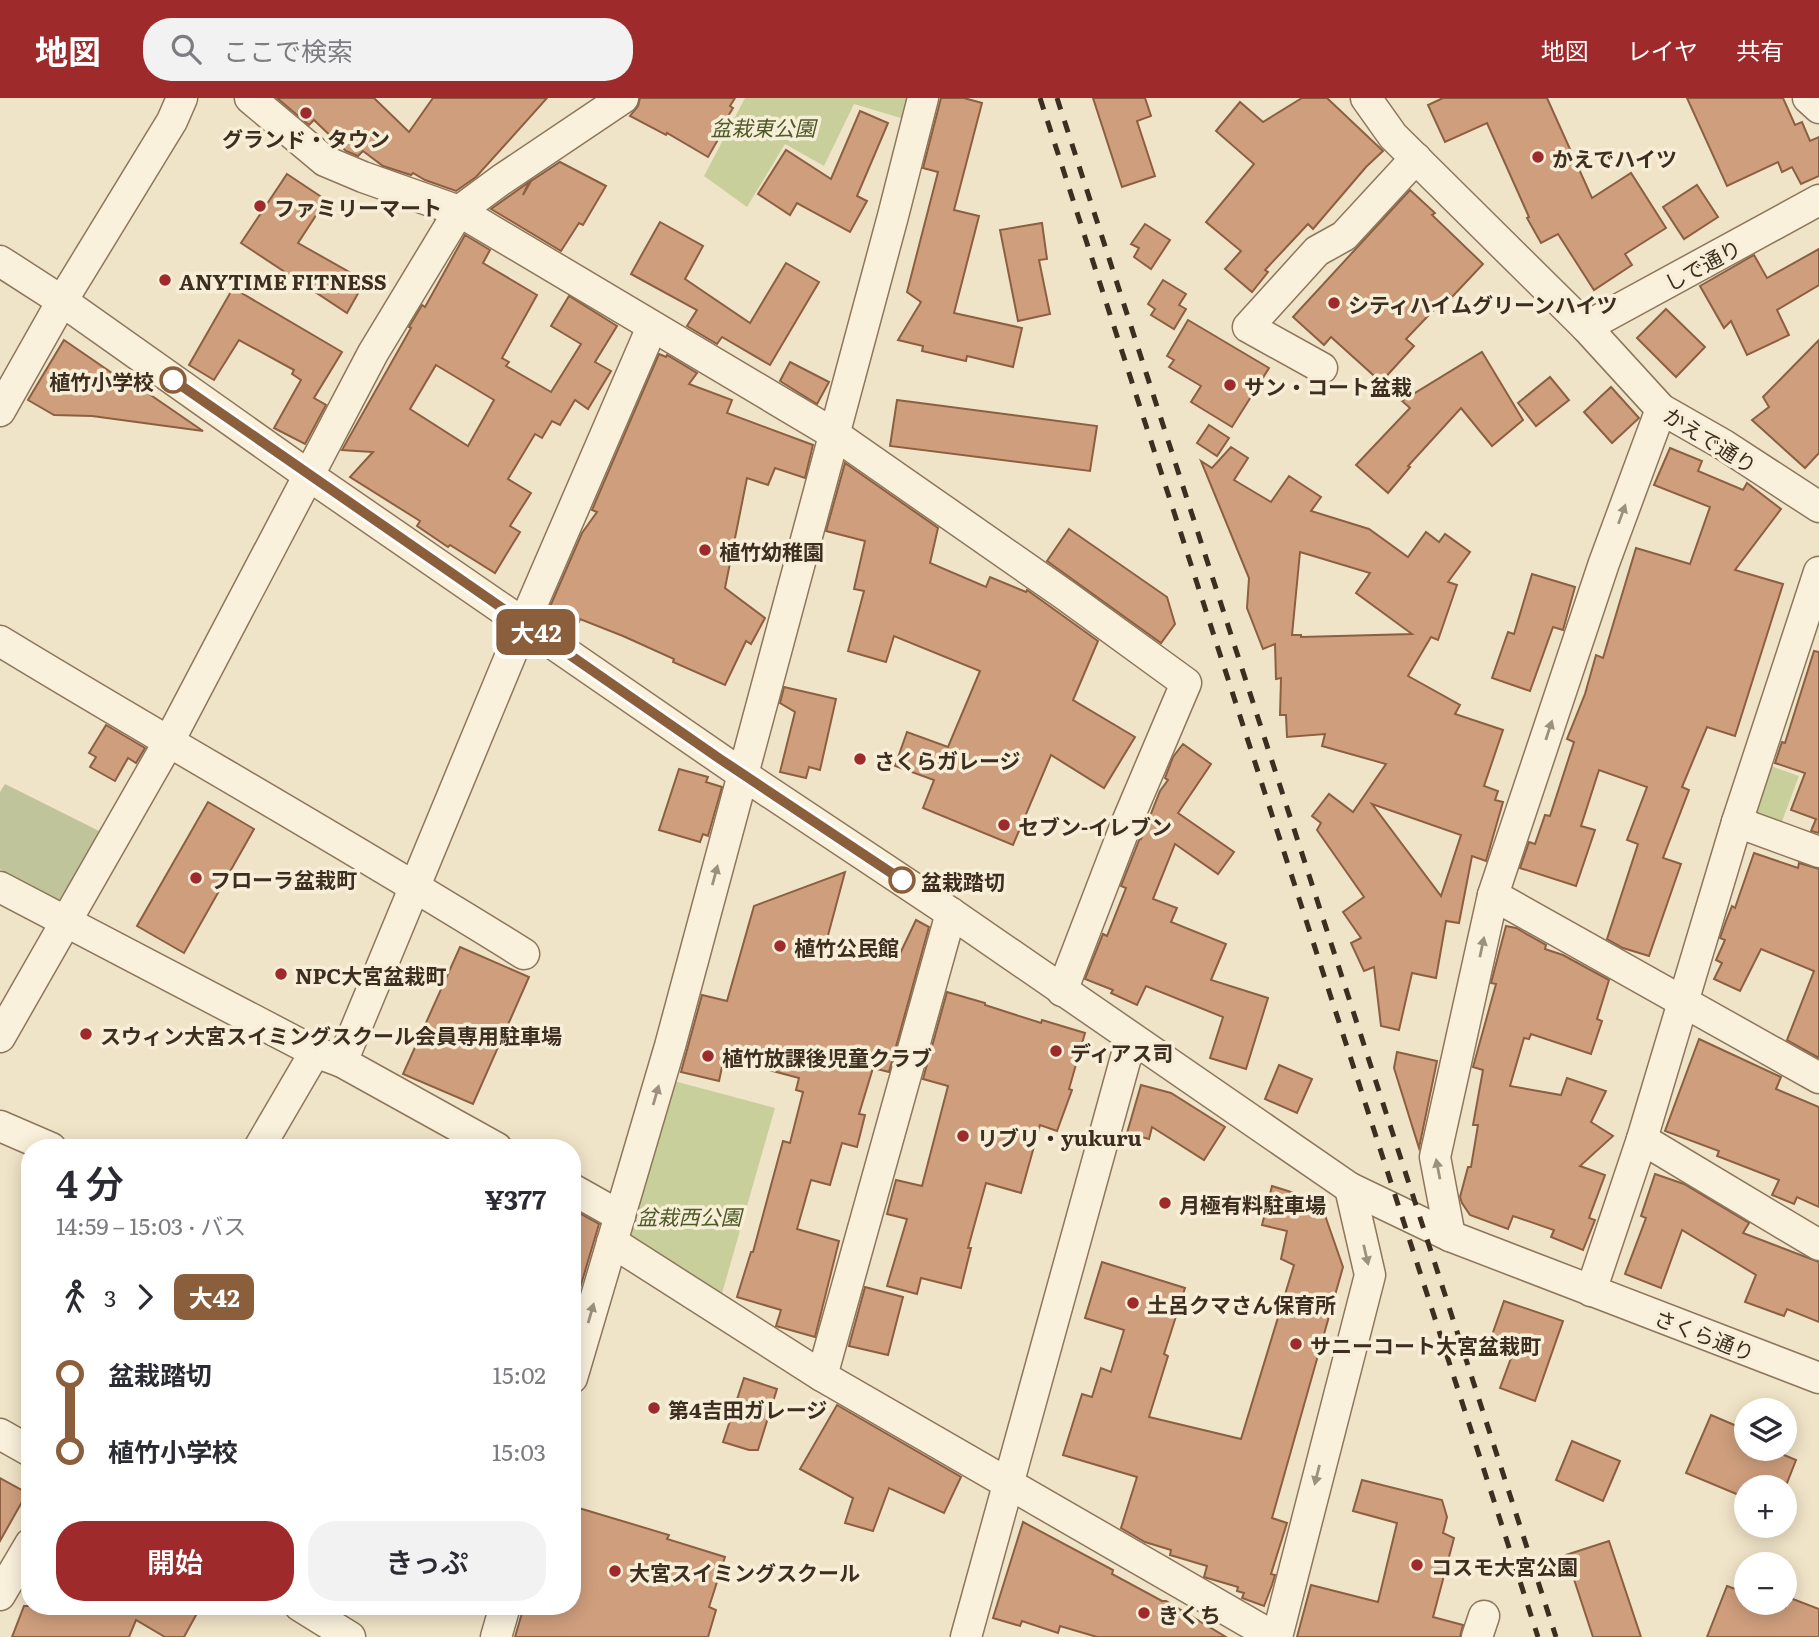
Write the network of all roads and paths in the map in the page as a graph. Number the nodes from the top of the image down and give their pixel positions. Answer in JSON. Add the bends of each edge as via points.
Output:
{"nodes":[{"id":1,"x":182,"y":98,"type":"edge"},
{"id":2,"x":250,"y":98,"type":"edge"},
{"id":3,"x":622,"y":98,"type":"edge"},
{"id":4,"x":923,"y":98,"type":"edge"},
{"id":5,"x":1366,"y":98,"type":"edge"},
{"id":6,"x":1808,"y":98,"type":"edge"},
{"id":7,"x":1819,"y":108,"type":"edge"},
{"id":8,"x":1416,"y":158,"type":"junction"},
{"id":9,"x":1819,"y":201,"type":"edge"},
{"id":10,"x":459,"y":211,"type":"junction"},
{"id":11,"x":0,"y":261,"type":"edge"},
{"id":12,"x":62,"y":301,"type":"junction"},
{"id":13,"x":652,"y":327,"type":"junction"},
{"id":14,"x":1586,"y":327,"type":"junction"},
{"id":15,"x":1322,"y":368,"type":"dead end"},
{"id":16,"x":1661,"y":408,"type":"junction"},
{"id":17,"x":0,"y":411,"type":"edge"},
{"id":18,"x":834,"y":434,"type":"junction"},
{"id":19,"x":308,"y":475,"type":"junction"},
{"id":20,"x":1819,"y":507,"type":"edge"},
{"id":21,"x":1819,"y":572,"type":"edge"},
{"id":22,"x":524,"y":623,"type":"junction"},
{"id":23,"x":0,"y":641,"type":"edge"},
{"id":24,"x":168,"y":743,"type":"junction"},
{"id":25,"x":742,"y":774,"type":"junction"},
{"id":26,"x":1737,"y":822,"type":"junction"},
{"id":27,"x":1819,"y":852,"type":"edge"},
{"id":28,"x":415,"y":885,"type":"junction"},
{"id":29,"x":0,"y":887,"type":"edge"},
{"id":30,"x":1493,"y":895,"type":"junction"},
{"id":31,"x":951,"y":913,"type":"junction"},
{"id":32,"x":64,"y":921,"type":"junction"},
{"id":33,"x":524,"y":954,"type":"dead end"},
{"id":34,"x":1062,"y":991,"type":"junction"},
{"id":35,"x":1682,"y":1002,"type":"junction"},
{"id":36,"x":0,"y":1037,"type":"edge"},
{"id":37,"x":1131,"y":1039,"type":"junction"},
{"id":38,"x":328,"y":1057,"type":"junction"},
{"id":39,"x":1819,"y":1078,"type":"edge"},
{"id":40,"x":0,"y":1126,"type":"edge"},
{"id":41,"x":30,"y":1139,"type":"edge"},
{"id":42,"x":266,"y":1139,"type":"edge"},
{"id":43,"x":480,"y":1139,"type":"edge"},
{"id":44,"x":1642,"y":1139,"type":"junction"},
{"id":45,"x":1350,"y":1188,"type":"junction"},
{"id":46,"x":581,"y":1197,"type":"edge"},
{"id":47,"x":616,"y":1229,"type":"junction"},
{"id":48,"x":1450,"y":1236,"type":"junction"},
{"id":49,"x":1819,"y":1245,"type":"edge"},
{"id":50,"x":1591,"y":1291,"type":"junction"},
{"id":51,"x":581,"y":1348,"type":"edge"},
{"id":52,"x":822,"y":1376,"type":"junction"},
{"id":53,"x":1819,"y":1378,"type":"edge"},
{"id":54,"x":0,"y":1434,"type":"edge"},
{"id":55,"x":21,"y":1446,"type":"edge"},
{"id":56,"x":1009,"y":1484,"type":"junction"},
{"id":57,"x":21,"y":1559,"type":"edge"},
{"id":58,"x":0,"y":1595,"type":"edge"},
{"id":59,"x":315,"y":1615,"type":"edge"},
{"id":60,"x":502,"y":1615,"type":"edge"},
{"id":61,"x":350,"y":1637,"type":"edge"},
{"id":62,"x":496,"y":1637,"type":"edge"},
{"id":63,"x":966,"y":1637,"type":"edge"},
{"id":64,"x":1275,"y":1637,"type":"edge"}],
"edges":[{"from":1,"to":12,"type":"street"},
{"from":2,"to":10,"type":"street","via":[[325,161]]},
{"from":3,"to":10,"type":"street"},
{"from":4,"to":18,"type":"street"},
{"from":5,"to":8,"type":"street","name":"かえで通り"},
{"from":6,"to":7,"type":"street"},
{"from":8,"to":14,"type":"street","name":"かえで通り"},
{"from":8,"to":15,"type":"street","via":[[1344,236],[1317,251],[1248,327]]},
{"from":9,"to":14,"type":"street","name":"しで通り"},
{"from":10,"to":13,"type":"street"},
{"from":10,"to":19,"type":"street","via":[[373,353]]},
{"from":11,"to":12,"type":"street","name":"さくら通り"},
{"from":12,"to":17,"type":"street"},
{"from":12,"to":19,"type":"street","name":"さくら通り"},
{"from":13,"to":18,"type":"street"},
{"from":13,"to":22,"type":"street"},
{"from":14,"to":16,"type":"street","name":"かえで通り"},
{"from":16,"to":20,"type":"street","name":"かえで通り"},
{"from":30,"to":16,"type":"street","one_way":true},
{"from":18,"to":25,"type":"street"},
{"from":18,"to":34,"type":"street","via":[[1186,683]]},
{"from":19,"to":22,"type":"street","name":"さくら通り"},
{"from":19,"to":24,"type":"street"},
{"from":21,"to":26,"type":"street"},
{"from":22,"to":25,"type":"street","name":"さくら通り"},
{"from":22,"to":28,"type":"street"},
{"from":23,"to":24,"type":"street"},
{"from":24,"to":28,"type":"street"},
{"from":24,"to":32,"type":"street"},
{"from":25,"to":31,"type":"street","name":"さくら通り"},
{"from":47,"to":25,"type":"street","one_way":true},
{"from":26,"to":27,"type":"street"},
{"from":26,"to":35,"type":"street"},
{"from":28,"to":33,"type":"street"},
{"from":28,"to":38,"type":"street"},
{"from":29,"to":32,"type":"street"},
{"from":30,"to":35,"type":"street"},
{"from":48,"to":30,"type":"street","one_way":true,"via":[[1435,1157]]},
{"from":31,"to":34,"type":"street","name":"さくら通り"},
{"from":31,"to":52,"type":"street"},
{"from":32,"to":36,"type":"street"},
{"from":32,"to":38,"type":"street"},
{"from":34,"to":37,"type":"street","name":"さくら通り"},
{"from":35,"to":39,"type":"street"},
{"from":35,"to":44,"type":"street"},
{"from":37,"to":45,"type":"street","name":"さくら通り"},
{"from":37,"to":56,"type":"street"},
{"from":38,"to":42,"type":"street"},
{"from":38,"to":43,"type":"street"},
{"from":40,"to":41,"type":"street"},
{"from":44,"to":49,"type":"street"},
{"from":44,"to":50,"type":"street"},
{"from":45,"to":48,"type":"street","name":"さくら通り"},
{"from":45,"to":64,"type":"street","one_way":true,"via":[[1370,1275]]},
{"from":46,"to":47,"type":"street"},
{"from":51,"to":47,"type":"street","one_way":true},
{"from":47,"to":52,"type":"street"},
{"from":48,"to":50,"type":"street","name":"さくら通り"},
{"from":50,"to":53,"type":"street","name":"さくら通り"},
{"from":52,"to":56,"type":"street"},
{"from":54,"to":55,"type":"street"},
{"from":56,"to":63,"type":"street"},
{"from":56,"to":64,"type":"street"},
{"from":57,"to":58,"type":"street"},
{"from":59,"to":61,"type":"street"},
{"from":60,"to":62,"type":"street"}]}
